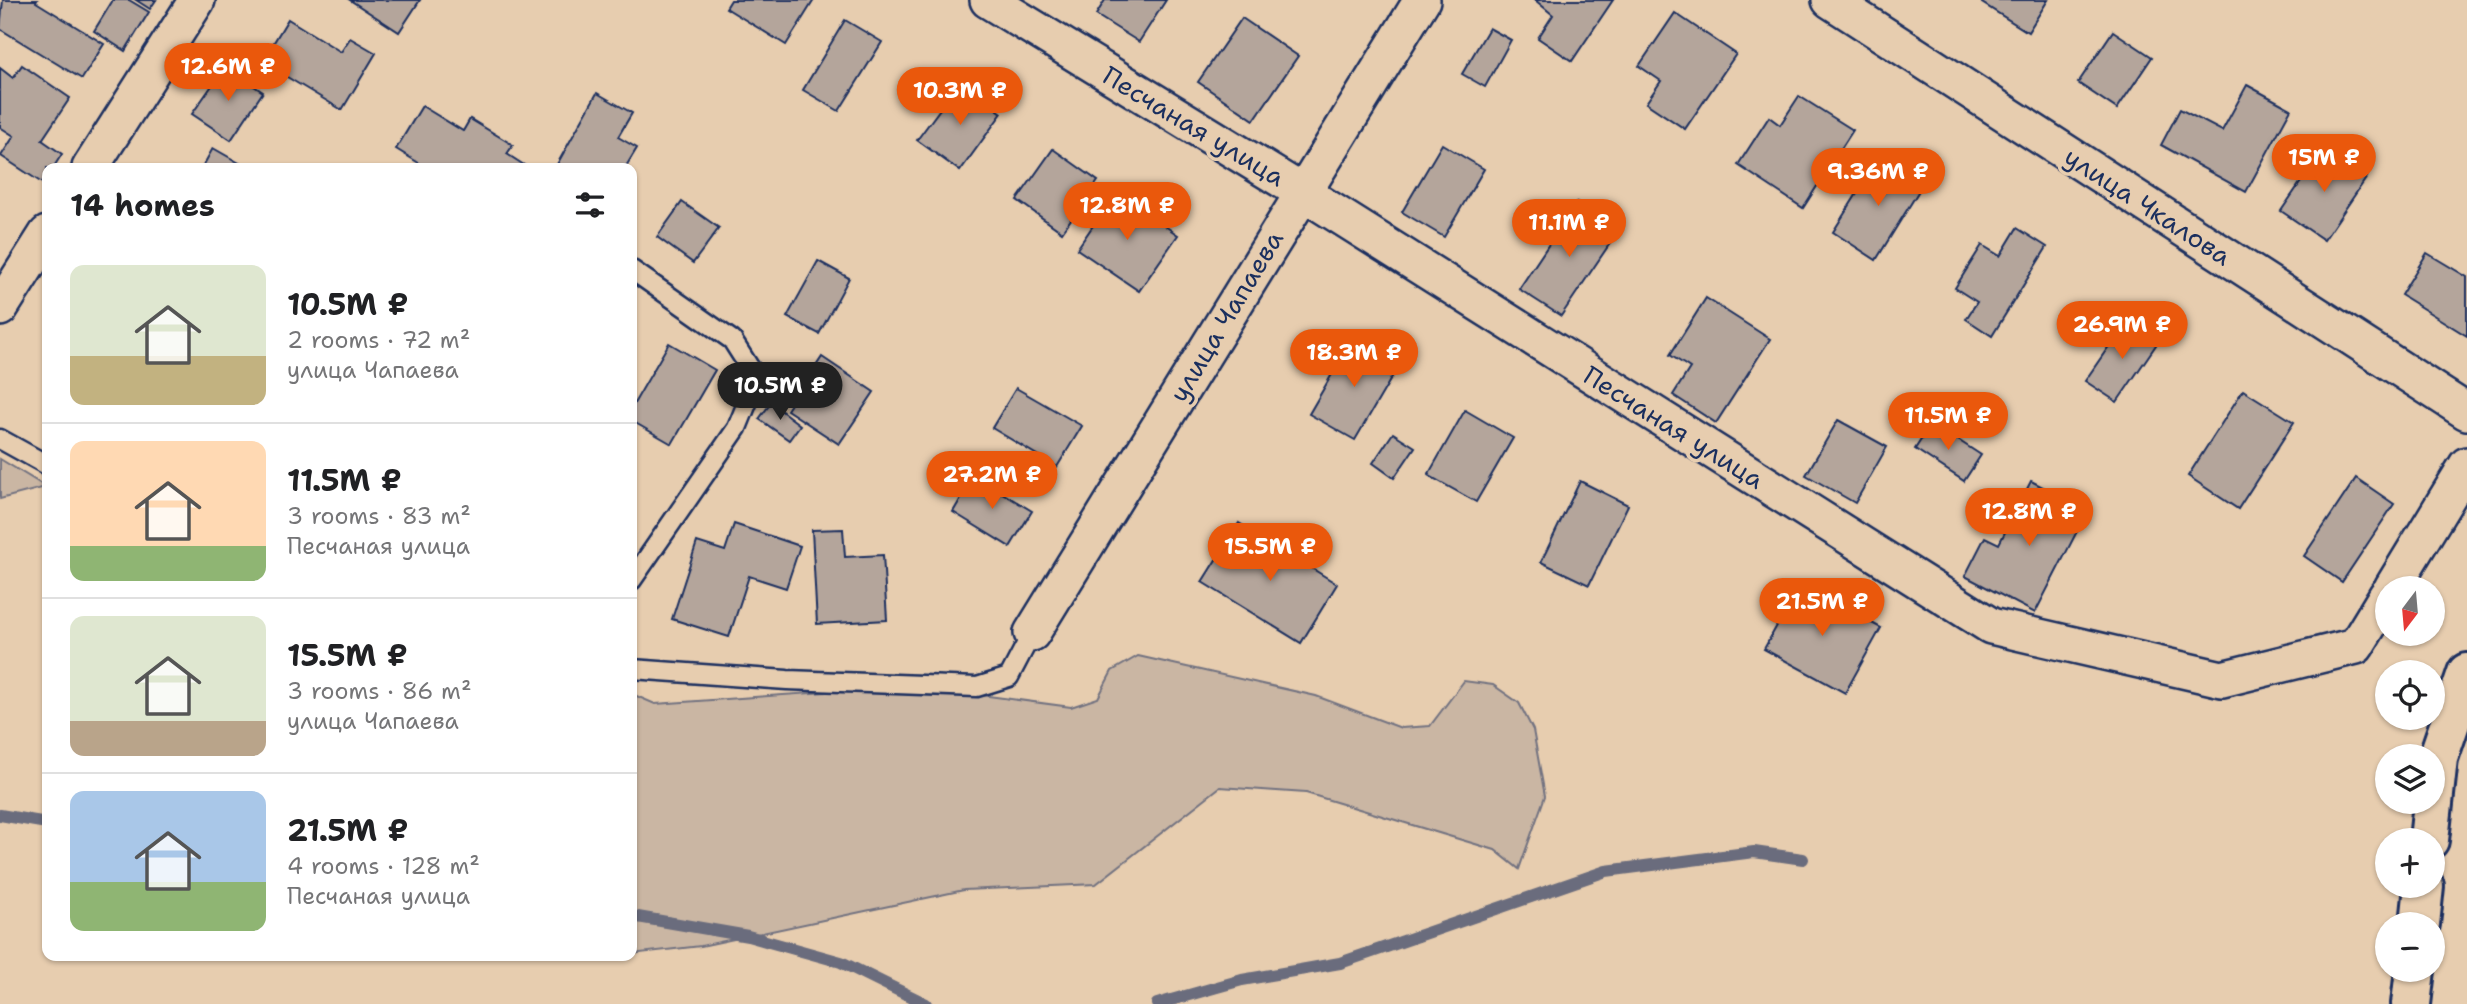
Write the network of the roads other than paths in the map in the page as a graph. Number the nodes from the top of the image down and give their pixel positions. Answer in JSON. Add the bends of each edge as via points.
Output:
{"nodes":[{"id":1,"x":197,"y":0,"type":"edge"},
{"id":2,"x":988,"y":0,"type":"edge"},
{"id":3,"x":1422,"y":0,"type":"edge"},
{"id":4,"x":1830,"y":0,"type":"edge"},
{"id":5,"x":93,"y":163,"type":"edge"},
{"id":6,"x":1302,"y":192,"type":"junction"},
{"id":7,"x":42,"y":242,"type":"edge"},
{"id":8,"x":637,"y":274,"type":"edge"},
{"id":9,"x":0,"y":308,"type":"edge"},
{"id":10,"x":2467,"y":412,"type":"edge"},
{"id":11,"x":0,"y":439,"type":"edge"},
{"id":12,"x":42,"y":462,"type":"edge"},
{"id":13,"x":2467,"y":465,"type":"edge"},
{"id":14,"x":637,"y":573,"type":"edge"},
{"id":15,"x":2399,"y":576,"type":"edge"},
{"id":16,"x":2375,"y":615,"type":"edge"},
{"id":17,"x":1032,"y":634,"type":"joint"},
{"id":18,"x":637,"y":670,"type":"edge"},
{"id":19,"x":2467,"y":673,"type":"edge"},
{"id":20,"x":2430,"y":828,"type":"edge"},
{"id":21,"x":2414,"y":982,"type":"edge"},
{"id":22,"x":2411,"y":1004,"type":"edge"}],
"edges":[{"from":1,"to":5,"type":"street"},
{"from":2,"to":6,"type":"street","name":"Песчаная улица"},
{"from":3,"to":6,"type":"street","name":"улица Чапаева"},
{"from":4,"to":10,"type":"street","name":"улица Чкалова"},
{"from":6,"to":16,"type":"street","name":"Песчаная улица","via":[[1991,626],[2222,679],[2356,646]]},
{"from":6,"to":17,"type":"street","name":"улица Чапаева"},
{"from":7,"to":9,"type":"street"},
{"from":8,"to":14,"type":"lane","via":[[732,340],[753,373],[752,391],[737,428]]},
{"from":11,"to":12,"type":"lane"},
{"from":13,"to":15,"type":"street"},
{"from":17,"to":18,"type":"lane","via":[[1009,677],[977,687]]},
{"from":19,"to":20,"type":"street","via":[[2438,758]]},
{"from":21,"to":22,"type":"street"}]}
